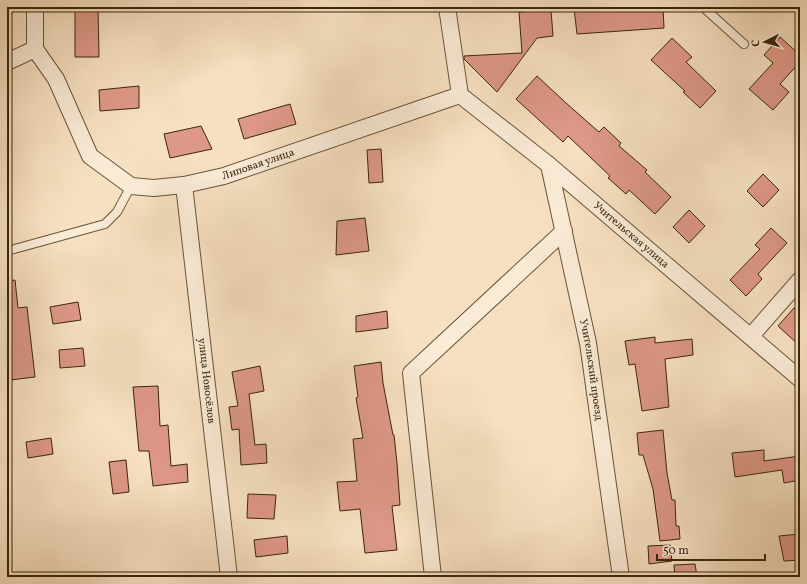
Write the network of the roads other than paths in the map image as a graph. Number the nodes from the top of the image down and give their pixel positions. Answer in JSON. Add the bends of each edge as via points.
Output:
{"nodes":[{"id":1,"x":35,"y":7,"type":"edge"},
{"id":2,"x":448,"y":7,"type":"edge"},
{"id":3,"x":703,"y":7,"type":"edge"},
{"id":4,"x":744,"y":44,"type":"dead end"},
{"id":5,"x":35,"y":49,"type":"junction"},
{"id":6,"x":7,"y":62,"type":"edge"},
{"id":7,"x":460,"y":95,"type":"junction"},
{"id":8,"x":549,"y":165,"type":"junction"},
{"id":9,"x":184,"y":185,"type":"junction"},
{"id":10,"x":131,"y":186,"type":"junction"},
{"id":11,"x":564,"y":231,"type":"junction"},
{"id":12,"x":7,"y":251,"type":"edge"},
{"id":13,"x":800,"y":280,"type":"edge"},
{"id":14,"x":751,"y":336,"type":"junction"},
{"id":15,"x":800,"y":379,"type":"edge"},
{"id":16,"x":229,"y":577,"type":"edge"},
{"id":17,"x":433,"y":577,"type":"edge"},
{"id":18,"x":621,"y":577,"type":"edge"}],
"edges":[{"from":1,"to":5,"type":"street"},
{"from":2,"to":7,"type":"street"},
{"from":3,"to":4,"type":"lane"},
{"from":5,"to":6,"type":"street"},
{"from":5,"to":10,"type":"street","via":[[56,79],[90,156]]},
{"from":7,"to":8,"type":"street","name":"Учительская улица"},
{"from":7,"to":9,"type":"street","name":"Липовая улица","via":[[224,176]]},
{"from":8,"to":11,"type":"street","name":"Учительский проезд"},
{"from":8,"to":14,"type":"street","name":"Учительская улица"},
{"from":9,"to":10,"type":"street","name":"Липовая улица","via":[[154,188]]},
{"from":9,"to":16,"type":"street","name":"улица Новосёлов"},
{"from":10,"to":12,"type":"lane","via":[[117,212],[105,224]]},
{"from":11,"to":17,"type":"street","via":[[411,373]]},
{"from":11,"to":18,"type":"street","name":"Учительский проезд","via":[[588,343]]},
{"from":13,"to":14,"type":"street"},
{"from":14,"to":15,"type":"street","name":"Учительская улица"}]}
